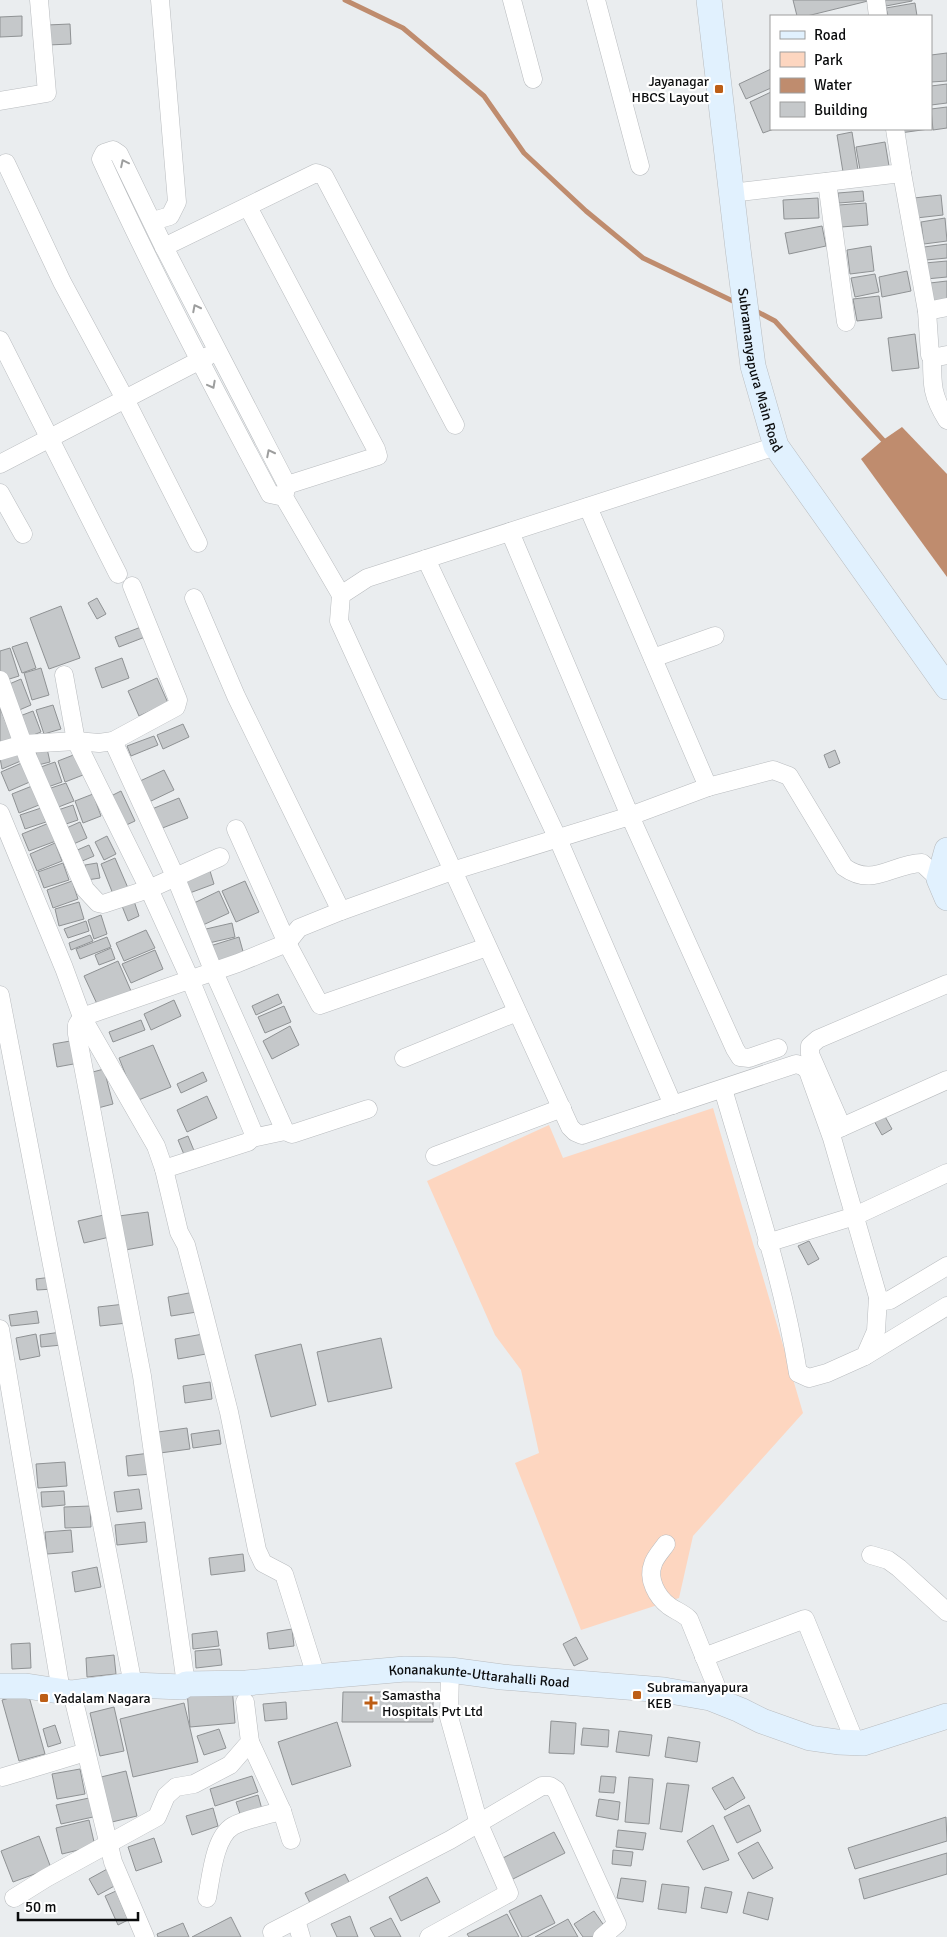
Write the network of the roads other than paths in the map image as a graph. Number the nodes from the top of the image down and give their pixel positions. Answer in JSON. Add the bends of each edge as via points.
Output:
{"nodes":[{"id":1,"x":39,"y":0,"type":"edge"},
{"id":2,"x":160,"y":0,"type":"edge"},
{"id":3,"x":512,"y":0,"type":"edge"},
{"id":4,"x":596,"y":0,"type":"edge"},
{"id":5,"x":709,"y":0,"type":"edge"},
{"id":6,"x":876,"y":0,"type":"edge"},
{"id":7,"x":878,"y":15,"type":"edge"},
{"id":8,"x":533,"y":79,"type":"dead end"},
{"id":9,"x":0,"y":101,"type":"edge"},
{"id":10,"x":895,"y":130,"type":"edge"},
{"id":11,"x":6,"y":163,"type":"dead end"},
{"id":12,"x":640,"y":166,"type":"dead end"},
{"id":13,"x":902,"y":173,"type":"junction"},
{"id":14,"x":827,"y":182,"type":"junction"},
{"id":15,"x":731,"y":193,"type":"junction"},
{"id":16,"x":248,"y":207,"type":"junction"},
{"id":17,"x":153,"y":221,"type":"junction"},
{"id":18,"x":164,"y":247,"type":"junction"},
{"id":19,"x":947,"y":307,"type":"edge"},
{"id":20,"x":927,"y":311,"type":"junction"},
{"id":21,"x":846,"y":322,"type":"dead end"},
{"id":22,"x":0,"y":340,"type":"edge"},
{"id":23,"x":218,"y":351,"type":"junction"},
{"id":24,"x":940,"y":357,"type":"edge"},
{"id":25,"x":199,"y":361,"type":"junction"},
{"id":26,"x":125,"y":399,"type":"junction"},
{"id":27,"x":947,"y":420,"type":"edge"},
{"id":28,"x":455,"y":425,"type":"dead end"},
{"id":29,"x":49,"y":439,"type":"junction"},
{"id":30,"x":776,"y":446,"type":"junction"},
{"id":31,"x":0,"y":464,"type":"edge"},
{"id":32,"x":285,"y":491,"type":"junction"},
{"id":33,"x":0,"y":492,"type":"edge"},
{"id":34,"x":588,"y":507,"type":"junction"},
{"id":35,"x":510,"y":532,"type":"junction"},
{"id":36,"x":23,"y":534,"type":"dead end"},
{"id":37,"x":198,"y":543,"type":"dead end"},
{"id":38,"x":426,"y":559,"type":"junction"},
{"id":39,"x":118,"y":574,"type":"dead end"},
{"id":40,"x":132,"y":586,"type":"dead end"},
{"id":41,"x":342,"y":595,"type":"junction"},
{"id":42,"x":194,"y":598,"type":"dead end"},
{"id":43,"x":715,"y":636,"type":"dead end"},
{"id":44,"x":653,"y":658,"type":"junction"},
{"id":45,"x":64,"y":675,"type":"dead end"},
{"id":46,"x":0,"y":680,"type":"edge"},
{"id":47,"x":947,"y":687,"type":"edge"},
{"id":48,"x":76,"y":741,"type":"junction"},
{"id":49,"x":113,"y":741,"type":"junction"},
{"id":50,"x":24,"y":744,"type":"junction"},
{"id":51,"x":0,"y":751,"type":"edge"},
{"id":52,"x":708,"y":787,"type":"junction"},
{"id":53,"x":0,"y":813,"type":"edge"},
{"id":54,"x":630,"y":816,"type":"junction"},
{"id":55,"x":236,"y":829,"type":"dead end"},
{"id":56,"x":558,"y":839,"type":"junction"},
{"id":57,"x":947,"y":850,"type":"edge"},
{"id":58,"x":220,"y":857,"type":"dead end"},
{"id":59,"x":452,"y":871,"type":"junction"},
{"id":60,"x":175,"y":876,"type":"junction"},
{"id":61,"x":149,"y":889,"type":"junction"},
{"id":62,"x":943,"y":889,"type":"edge"},
{"id":63,"x":341,"y":911,"type":"junction"},
{"id":64,"x":287,"y":943,"type":"junction"},
{"id":65,"x":487,"y":947,"type":"junction"},
{"id":66,"x":213,"y":970,"type":"junction"},
{"id":67,"x":190,"y":979,"type":"junction"},
{"id":68,"x":947,"y":984,"type":"edge"},
{"id":69,"x":0,"y":995,"type":"edge"},
{"id":70,"x":517,"y":1012,"type":"junction"},
{"id":71,"x":82,"y":1017,"type":"junction"},
{"id":72,"x":778,"y":1048,"type":"dead end"},
{"id":73,"x":404,"y":1058,"type":"dead end"},
{"id":74,"x":947,"y":1080,"type":"edge"},
{"id":75,"x":723,"y":1088,"type":"junction"},
{"id":76,"x":673,"y":1105,"type":"junction"},
{"id":77,"x":562,"y":1108,"type":"junction"},
{"id":78,"x":368,"y":1109,"type":"dead end"},
{"id":79,"x":836,"y":1130,"type":"junction"},
{"id":80,"x":285,"y":1131,"type":"junction"},
{"id":81,"x":252,"y":1138,"type":"junction"},
{"id":82,"x":434,"y":1156,"type":"dead end"},
{"id":83,"x":164,"y":1169,"type":"junction"},
{"id":84,"x":947,"y":1173,"type":"edge"},
{"id":85,"x":855,"y":1216,"type":"junction"},
{"id":86,"x":767,"y":1243,"type":"junction"},
{"id":87,"x":947,"y":1266,"type":"edge"},
{"id":88,"x":878,"y":1297,"type":"junction"},
{"id":89,"x":947,"y":1306,"type":"edge"},
{"id":90,"x":0,"y":1329,"type":"edge"},
{"id":91,"x":865,"y":1356,"type":"junction"},
{"id":92,"x":666,"y":1544,"type":"dead end"},
{"id":93,"x":871,"y":1555,"type":"dead end"},
{"id":94,"x":947,"y":1612,"type":"edge"},
{"id":95,"x":704,"y":1657,"type":"junction"},
{"id":96,"x":450,"y":1670,"type":"junction"},
{"id":97,"x":316,"y":1676,"type":"junction"},
{"id":98,"x":0,"y":1683,"type":"edge"},
{"id":99,"x":186,"y":1684,"type":"junction"},
{"id":100,"x":133,"y":1685,"type":"junction"},
{"id":101,"x":66,"y":1692,"type":"junction"},
{"id":102,"x":245,"y":1702,"type":"dead end"},
{"id":103,"x":723,"y":1703,"type":"junction"},
{"id":104,"x":947,"y":1716,"type":"edge"},
{"id":105,"x":250,"y":1742,"type":"junction"},
{"id":106,"x":855,"y":1742,"type":"junction"},
{"id":107,"x":86,"y":1752,"type":"junction"},
{"id":108,"x":3,"y":1777,"type":"dead end"},
{"id":109,"x":282,"y":1810,"type":"junction"},
{"id":110,"x":479,"y":1824,"type":"junction"},
{"id":111,"x":291,"y":1840,"type":"dead end"},
{"id":112,"x":108,"y":1843,"type":"junction"},
{"id":113,"x":14,"y":1898,"type":"dead end"},
{"id":114,"x":207,"y":1898,"type":"dead end"},
{"id":115,"x":296,"y":1920,"type":"junction"},
{"id":116,"x":272,"y":1932,"type":"dead end"},
{"id":117,"x":605,"y":1936,"type":"edge"},
{"id":118,"x":145,"y":1937,"type":"edge"},
{"id":119,"x":301,"y":1937,"type":"edge"},
{"id":120,"x":429,"y":1937,"type":"edge"}],
"edges":[{"from":1,"to":9,"type":"street","via":[[47,93]]},
{"from":2,"to":17,"type":"street","via":[[177,202],[170,216]]},
{"from":3,"to":8,"type":"street"},
{"from":4,"to":12,"type":"street"},
{"from":5,"to":15,"type":"main road","name":"Subramanyapura Main Road"},
{"from":6,"to":7,"type":"street"},
{"from":10,"to":13,"type":"street"},
{"from":11,"to":26,"type":"street","via":[[62,282]]},
{"from":13,"to":14,"type":"street"},
{"from":13,"to":20,"type":"street"},
{"from":14,"to":15,"type":"street"},
{"from":14,"to":21,"type":"street"},
{"from":15,"to":30,"type":"main road","name":"Subramanyapura Main Road","via":[[753,366]]},
{"from":16,"to":18,"type":"street"},
{"from":16,"to":28,"type":"street","via":[[316,174],[324,176]]},
{"from":16,"to":32,"type":"street","via":[[378,456]]},
{"from":17,"to":18,"type":"street"},
{"from":17,"to":25,"type":"street","one_way":true,"via":[[120,154],[113,150],[104,153],[101,159]]},
{"from":23,"to":18,"type":"street","one_way":true},
{"from":19,"to":20,"type":"street"},
{"from":20,"to":24,"type":"street","via":[[930,355]]},
{"from":22,"to":29,"type":"street"},
{"from":23,"to":25,"type":"street"},
{"from":32,"to":23,"type":"street","one_way":true},
{"from":24,"to":27,"type":"street","via":[[932,382],[935,400]]},
{"from":25,"to":26,"type":"street"},
{"from":25,"to":32,"type":"street","one_way":true,"via":[[270,494]]},
{"from":26,"to":29,"type":"street"},
{"from":26,"to":37,"type":"street"},
{"from":29,"to":31,"type":"street"},
{"from":29,"to":39,"type":"street"},
{"from":30,"to":34,"type":"street"},
{"from":30,"to":47,"type":"main road","name":"Subramanyapura Main Road"},
{"from":32,"to":41,"type":"street"},
{"from":33,"to":36,"type":"street"},
{"from":34,"to":35,"type":"street"},
{"from":34,"to":44,"type":"street"},
{"from":35,"to":38,"type":"street"},
{"from":35,"to":54,"type":"street"},
{"from":38,"to":41,"type":"street","via":[[367,578]]},
{"from":38,"to":56,"type":"street"},
{"from":40,"to":49,"type":"street","via":[[178,700],[176,707]]},
{"from":41,"to":59,"type":"street","via":[[339,620]]},
{"from":42,"to":63,"type":"street","via":[[236,696]]},
{"from":43,"to":44,"type":"street"},
{"from":44,"to":52,"type":"street"},
{"from":45,"to":48,"type":"street"},
{"from":46,"to":50,"type":"street"},
{"from":48,"to":49,"type":"street"},
{"from":48,"to":50,"type":"street"},
{"from":48,"to":61,"type":"street"},
{"from":49,"to":60,"type":"street"},
{"from":50,"to":51,"type":"street"},
{"from":50,"to":61,"type":"street","via":[[85,889],[103,904]]},
{"from":52,"to":54,"type":"street"},
{"from":52,"to":62,"type":"street","via":[[773,770],[789,776],[844,867],[854,875],[870,877],[910,863],[922,863]]},
{"from":53,"to":71,"type":"street"},
{"from":54,"to":56,"type":"street"},
{"from":54,"to":72,"type":"street","via":[[740,1057],[749,1058]]},
{"from":55,"to":64,"type":"street"},
{"from":56,"to":59,"type":"street"},
{"from":56,"to":76,"type":"street"},
{"from":57,"to":62,"type":"main road"},
{"from":58,"to":60,"type":"street"},
{"from":59,"to":63,"type":"street"},
{"from":59,"to":65,"type":"street"},
{"from":60,"to":61,"type":"street"},
{"from":60,"to":66,"type":"street"},
{"from":61,"to":67,"type":"street"},
{"from":63,"to":64,"type":"street","via":[[299,928]]},
{"from":64,"to":65,"type":"street","via":[[320,1005]]},
{"from":64,"to":66,"type":"street"},
{"from":65,"to":70,"type":"street"},
{"from":66,"to":67,"type":"street"},
{"from":66,"to":80,"type":"street"},
{"from":67,"to":71,"type":"street"},
{"from":67,"to":81,"type":"street","via":[[253,1132]]},
{"from":68,"to":79,"type":"street","via":[[818,1039],[810,1046]]},
{"from":69,"to":100,"type":"street"},
{"from":70,"to":73,"type":"street"},
{"from":70,"to":77,"type":"street"},
{"from":71,"to":83,"type":"street","via":[[156,1146]]},
{"from":71,"to":99,"type":"street","via":[[77,1025],[77,1034],[142,1376]]},
{"from":74,"to":79,"type":"street"},
{"from":75,"to":76,"type":"street"},
{"from":75,"to":79,"type":"street","via":[[796,1064],[803,1066]]},
{"from":75,"to":86,"type":"street"},
{"from":76,"to":77,"type":"street","via":[[582,1135],[570,1127]]},
{"from":77,"to":82,"type":"street"},
{"from":78,"to":80,"type":"street","via":[[292,1134]]},
{"from":79,"to":85,"type":"street"},
{"from":80,"to":81,"type":"street"},
{"from":81,"to":83,"type":"street"},
{"from":83,"to":97,"type":"street","via":[[224,1393],[257,1550],[263,1562],[284,1574]]},
{"from":84,"to":85,"type":"street"},
{"from":85,"to":86,"type":"street"},
{"from":85,"to":88,"type":"street"},
{"from":86,"to":91,"type":"street","via":[[792,1336],[798,1373],[809,1378]]},
{"from":87,"to":88,"type":"street","via":[[890,1300]]},
{"from":88,"to":91,"type":"street","via":[[876,1332]]},
{"from":89,"to":91,"type":"street"},
{"from":90,"to":101,"type":"street"},
{"from":92,"to":95,"type":"street","via":[[652,1565],[652,1582],[668,1606],[688,1619]]},
{"from":93,"to":94,"type":"street","via":[[900,1568]]},
{"from":95,"to":103,"type":"street"},
{"from":95,"to":106,"type":"street","via":[[805,1619]]},
{"from":96,"to":97,"type":"main road","name":"Konanakunte-Uttarahalli Road","via":[[405,1669]]},
{"from":96,"to":103,"type":"main road","name":"Konanakunte-Uttarahalli Road","via":[[664,1690]]},
{"from":96,"to":110,"type":"street","via":[[449,1717]]},
{"from":97,"to":99,"type":"main road","name":"Konanakunte-Uttarahalli Road","via":[[246,1683]]},
{"from":98,"to":101,"type":"main road","name":"Konanakunte-Uttarahalli Road"},
{"from":99,"to":100,"type":"main road","name":"Konanakunte-Uttarahalli Road","via":[[182,1687]]},
{"from":100,"to":101,"type":"main road","name":"Konanakunte-Uttarahalli Road"},
{"from":101,"to":107,"type":"street"},
{"from":102,"to":105,"type":"street"},
{"from":103,"to":106,"type":"main road","name":"Konanakunte-Uttarahalli Road","via":[[810,1738]]},
{"from":104,"to":106,"type":"main road","name":"Konanakunte-Uttarahalli Road"},
{"from":105,"to":109,"type":"street"},
{"from":105,"to":112,"type":"street","via":[[230,1765],[194,1784],[176,1787],[166,1796],[158,1817]]},
{"from":107,"to":108,"type":"street"},
{"from":107,"to":112,"type":"street"},
{"from":109,"to":111,"type":"street"},
{"from":109,"to":114,"type":"street","via":[[233,1826],[224,1834],[218,1846]]},
{"from":110,"to":115,"type":"street"},
{"from":110,"to":117,"type":"street","via":[[542,1786],[556,1790],[616,1922]]},
{"from":110,"to":120,"type":"street","via":[[509,1893]]},
{"from":112,"to":113,"type":"street"},
{"from":112,"to":118,"type":"street"},
{"from":115,"to":116,"type":"street"},
{"from":115,"to":119,"type":"street"}]}
